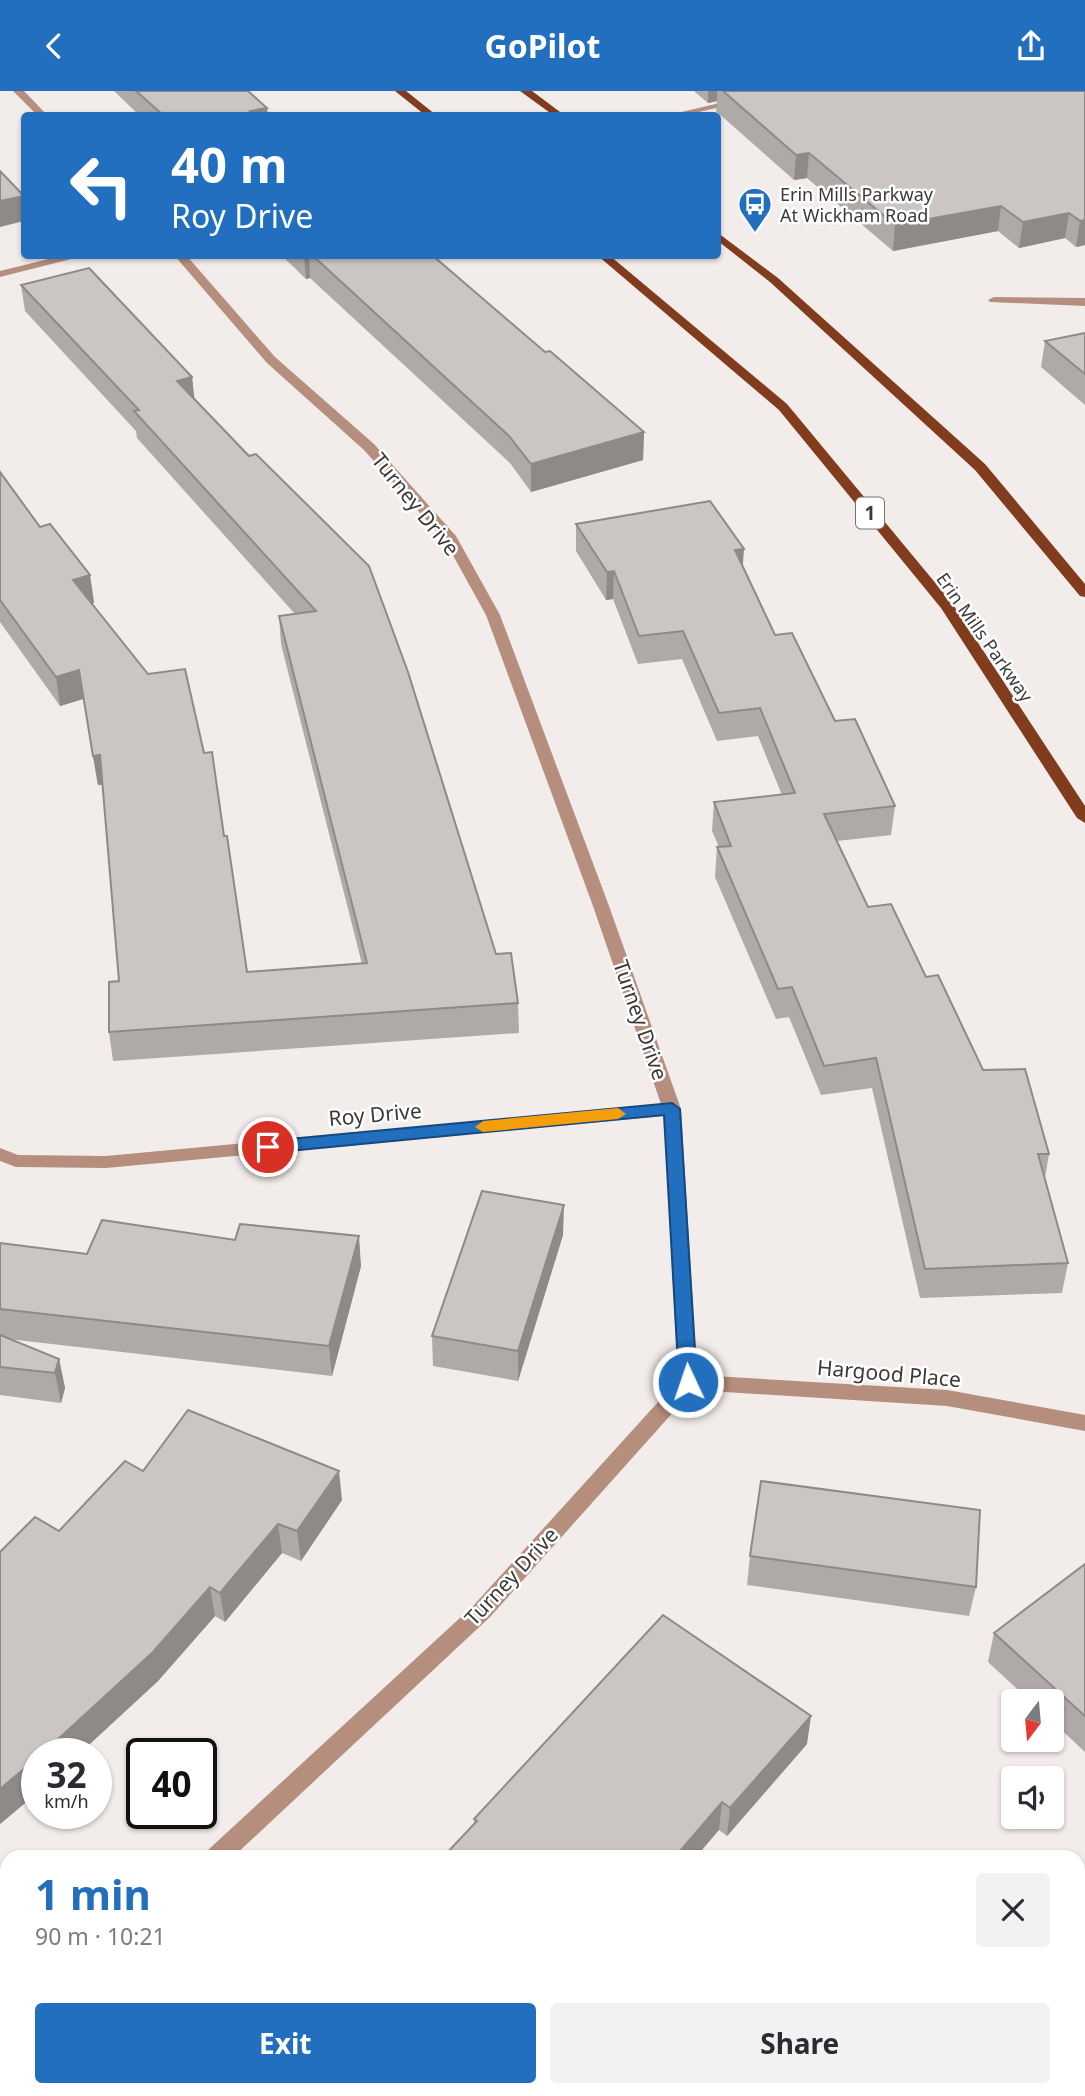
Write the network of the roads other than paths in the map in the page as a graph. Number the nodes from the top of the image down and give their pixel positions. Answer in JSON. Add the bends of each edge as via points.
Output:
{"nodes":[{"id":1,"x":18,"y":91,"type":"edge"},
{"id":2,"x":400,"y":91,"type":"edge"},
{"id":3,"x":525,"y":91,"type":"edge"},
{"id":4,"x":784,"y":91,"type":"edge"},
{"id":5,"x":39,"y":112,"type":"edge"},
{"id":6,"x":427,"y":112,"type":"edge"},
{"id":7,"x":555,"y":112,"type":"edge"},
{"id":8,"x":688,"y":112,"type":"edge"},
{"id":9,"x":721,"y":238,"type":"edge"},
{"id":10,"x":65,"y":259,"type":"edge"},
{"id":11,"x":183,"y":259,"type":"edge"},
{"id":12,"x":607,"y":259,"type":"edge"},
{"id":13,"x":0,"y":274,"type":"edge"},
{"id":14,"x":994,"y":300,"type":"dead end"},
{"id":15,"x":1085,"y":302,"type":"edge"},
{"id":16,"x":1085,"y":593,"type":"edge"},
{"id":17,"x":1085,"y":818,"type":"edge"},
{"id":18,"x":672,"y":1109,"type":"junction"},
{"id":19,"x":0,"y":1154,"type":"edge"},
{"id":20,"x":688,"y":1382,"type":"junction"},
{"id":21,"x":1085,"y":1423,"type":"edge"},
{"id":22,"x":225,"y":1850,"type":"edge"}],
"edges":[{"from":1,"to":5,"type":"street"},
{"from":2,"to":6,"type":"main road"},
{"from":3,"to":7,"type":"main road"},
{"from":4,"to":8,"type":"street"},
{"from":9,"to":16,"type":"main road","via":[[774,280],[980,467]]},
{"from":10,"to":13,"type":"street"},
{"from":11,"to":18,"type":"street","name":"Turney Drive","via":[[271,359],[369,446],[450,539],[493,615]]},
{"from":12,"to":17,"type":"main road","name":"Erin Mills Parkway","number":"1","via":[[783,407],[947,606]]},
{"from":14,"to":15,"type":"street"},
{"from":18,"to":19,"type":"street","name":"Roy Drive","via":[[106,1162],[16,1161]]},
{"from":18,"to":20,"type":"street","name":"Turney Drive"},
{"from":20,"to":21,"type":"street","name":"Hargood Place","via":[[947,1398]]},
{"from":20,"to":22,"type":"street","name":"Turney Drive","via":[[482,1611]]}]}
